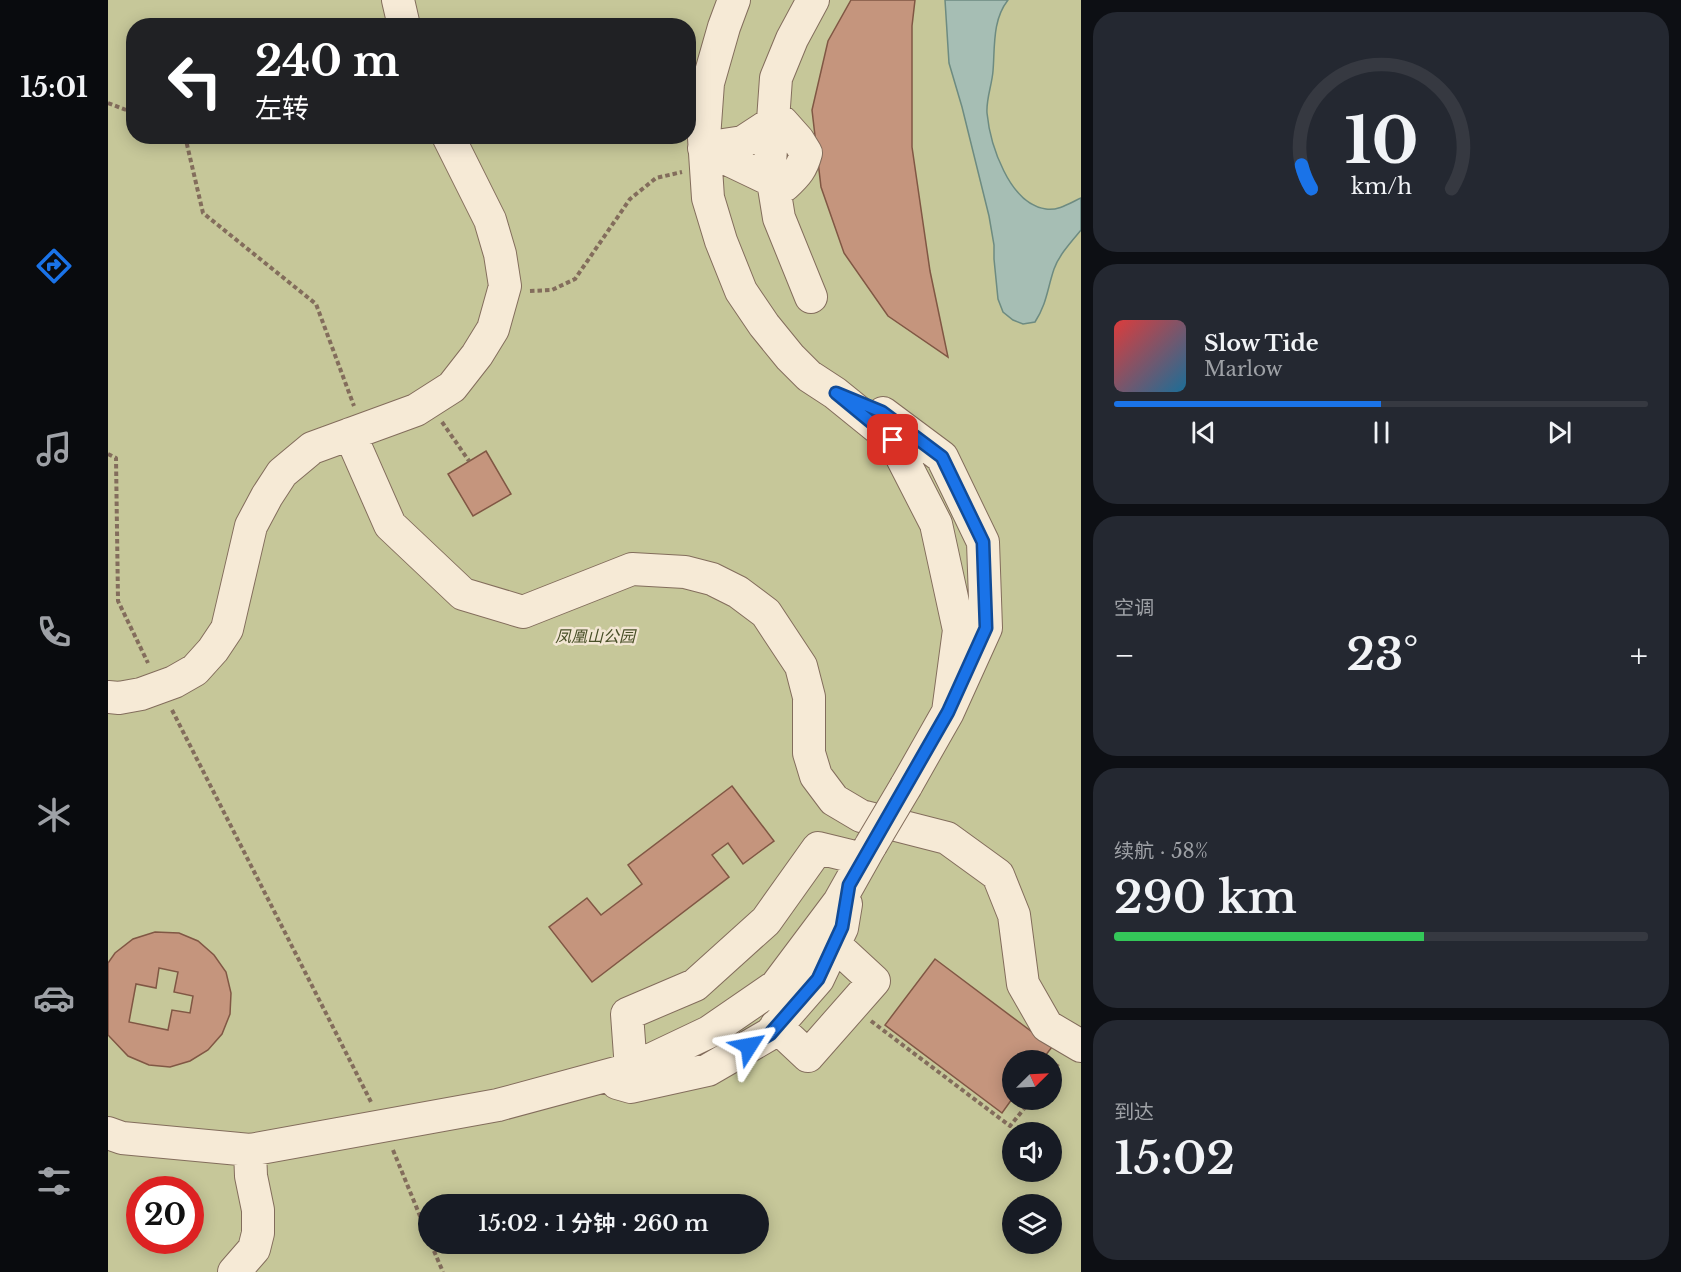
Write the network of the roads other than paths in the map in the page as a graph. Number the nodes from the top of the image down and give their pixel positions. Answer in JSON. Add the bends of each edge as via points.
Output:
{"nodes":[{"id":1,"x":398,"y":0,"type":"edge"},
{"id":2,"x":734,"y":0,"type":"edge"},
{"id":3,"x":813,"y":0,"type":"edge"},
{"id":4,"x":402,"y":18,"type":"edge"},
{"id":5,"x":772,"y":123,"type":"junction"},
{"id":6,"x":452,"y":144,"type":"edge"},
{"id":7,"x":704,"y":159,"type":"junction"},
{"id":8,"x":773,"y":181,"type":"junction"},
{"id":9,"x":811,"y":297,"type":"dead end"},
{"id":10,"x":836,"y":393,"type":"junction"},
{"id":11,"x":356,"y":432,"type":"junction"},
{"id":12,"x":108,"y":697,"type":"edge"},
{"id":13,"x":948,"y":712,"type":"junction"},
{"id":14,"x":861,"y":863,"type":"junction"},
{"id":15,"x":834,"y":944,"type":"junction"},
{"id":16,"x":776,"y":1026,"type":"junction"},
{"id":17,"x":1070,"y":1055,"type":"edge"},
{"id":18,"x":631,"y":1069,"type":"junction"},
{"id":19,"x":600,"y":1078,"type":"junction"},
{"id":20,"x":108,"y":1133,"type":"edge"},
{"id":21,"x":250,"y":1150,"type":"junction"},
{"id":22,"x":234,"y":1272,"type":"edge"}],
"edges":[{"from":1,"to":4,"type":"lane"},
{"from":2,"to":7,"type":"lane","via":[[708,83]]},
{"from":3,"to":5,"type":"lane","via":[[776,78]]},
{"from":5,"to":7,"type":"lane"},
{"from":5,"to":8,"type":"lane","via":[[782,122],[789,128],[806,153],[798,173],[785,184]]},
{"from":6,"to":11,"type":"lane","via":[[490,220],[500,254],[506,286],[493,329],[452,387],[416,410]]},
{"from":7,"to":8,"type":"lane"},
{"from":7,"to":10,"type":"lane","via":[[708,198],[741,291],[790,357],[809,376]]},
{"from":8,"to":9,"type":"lane","via":[[779,218]]},
{"from":10,"to":13,"type":"lane","via":[[893,440],[936,524],[959,630]]},
{"from":10,"to":13,"type":"lane","via":[[882,412],[942,457],[983,542],[986,628]]},
{"from":11,"to":12,"type":"lane","via":[[312,448],[282,473],[251,526],[227,629],[195,670],[141,694]]},
{"from":11,"to":17,"type":"lane","via":[[390,525],[463,594],[523,612],[632,569],[685,572],[738,592],[766,613],[801,666],[809,697],[809,753],[816,776],[834,800],[861,816],[947,838],[998,875],[1014,915],[1023,984],[1047,1026]]},
{"from":13,"to":14,"type":"lane","bridge":true},
{"from":14,"to":15,"type":"lane"},
{"from":14,"to":18,"type":"lane","via":[[839,902],[776,986],[709,1032]]},
{"from":14,"to":18,"type":"lane","via":[[818,848],[766,921],[695,985],[627,1014]]},
{"from":15,"to":16,"type":"lane","via":[[818,979]]},
{"from":15,"to":16,"type":"lane","via":[[874,981],[808,1056]]},
{"from":16,"to":19,"type":"lane","via":[[770,1034],[708,1070],[631,1087]]},
{"from":18,"to":19,"type":"lane"},
{"from":19,"to":21,"type":"lane","via":[[498,1105]]},
{"from":20,"to":21,"type":"lane","via":[[122,1138]]},
{"from":21,"to":22,"type":"lane","via":[[258,1233],[254,1249]]}]}
